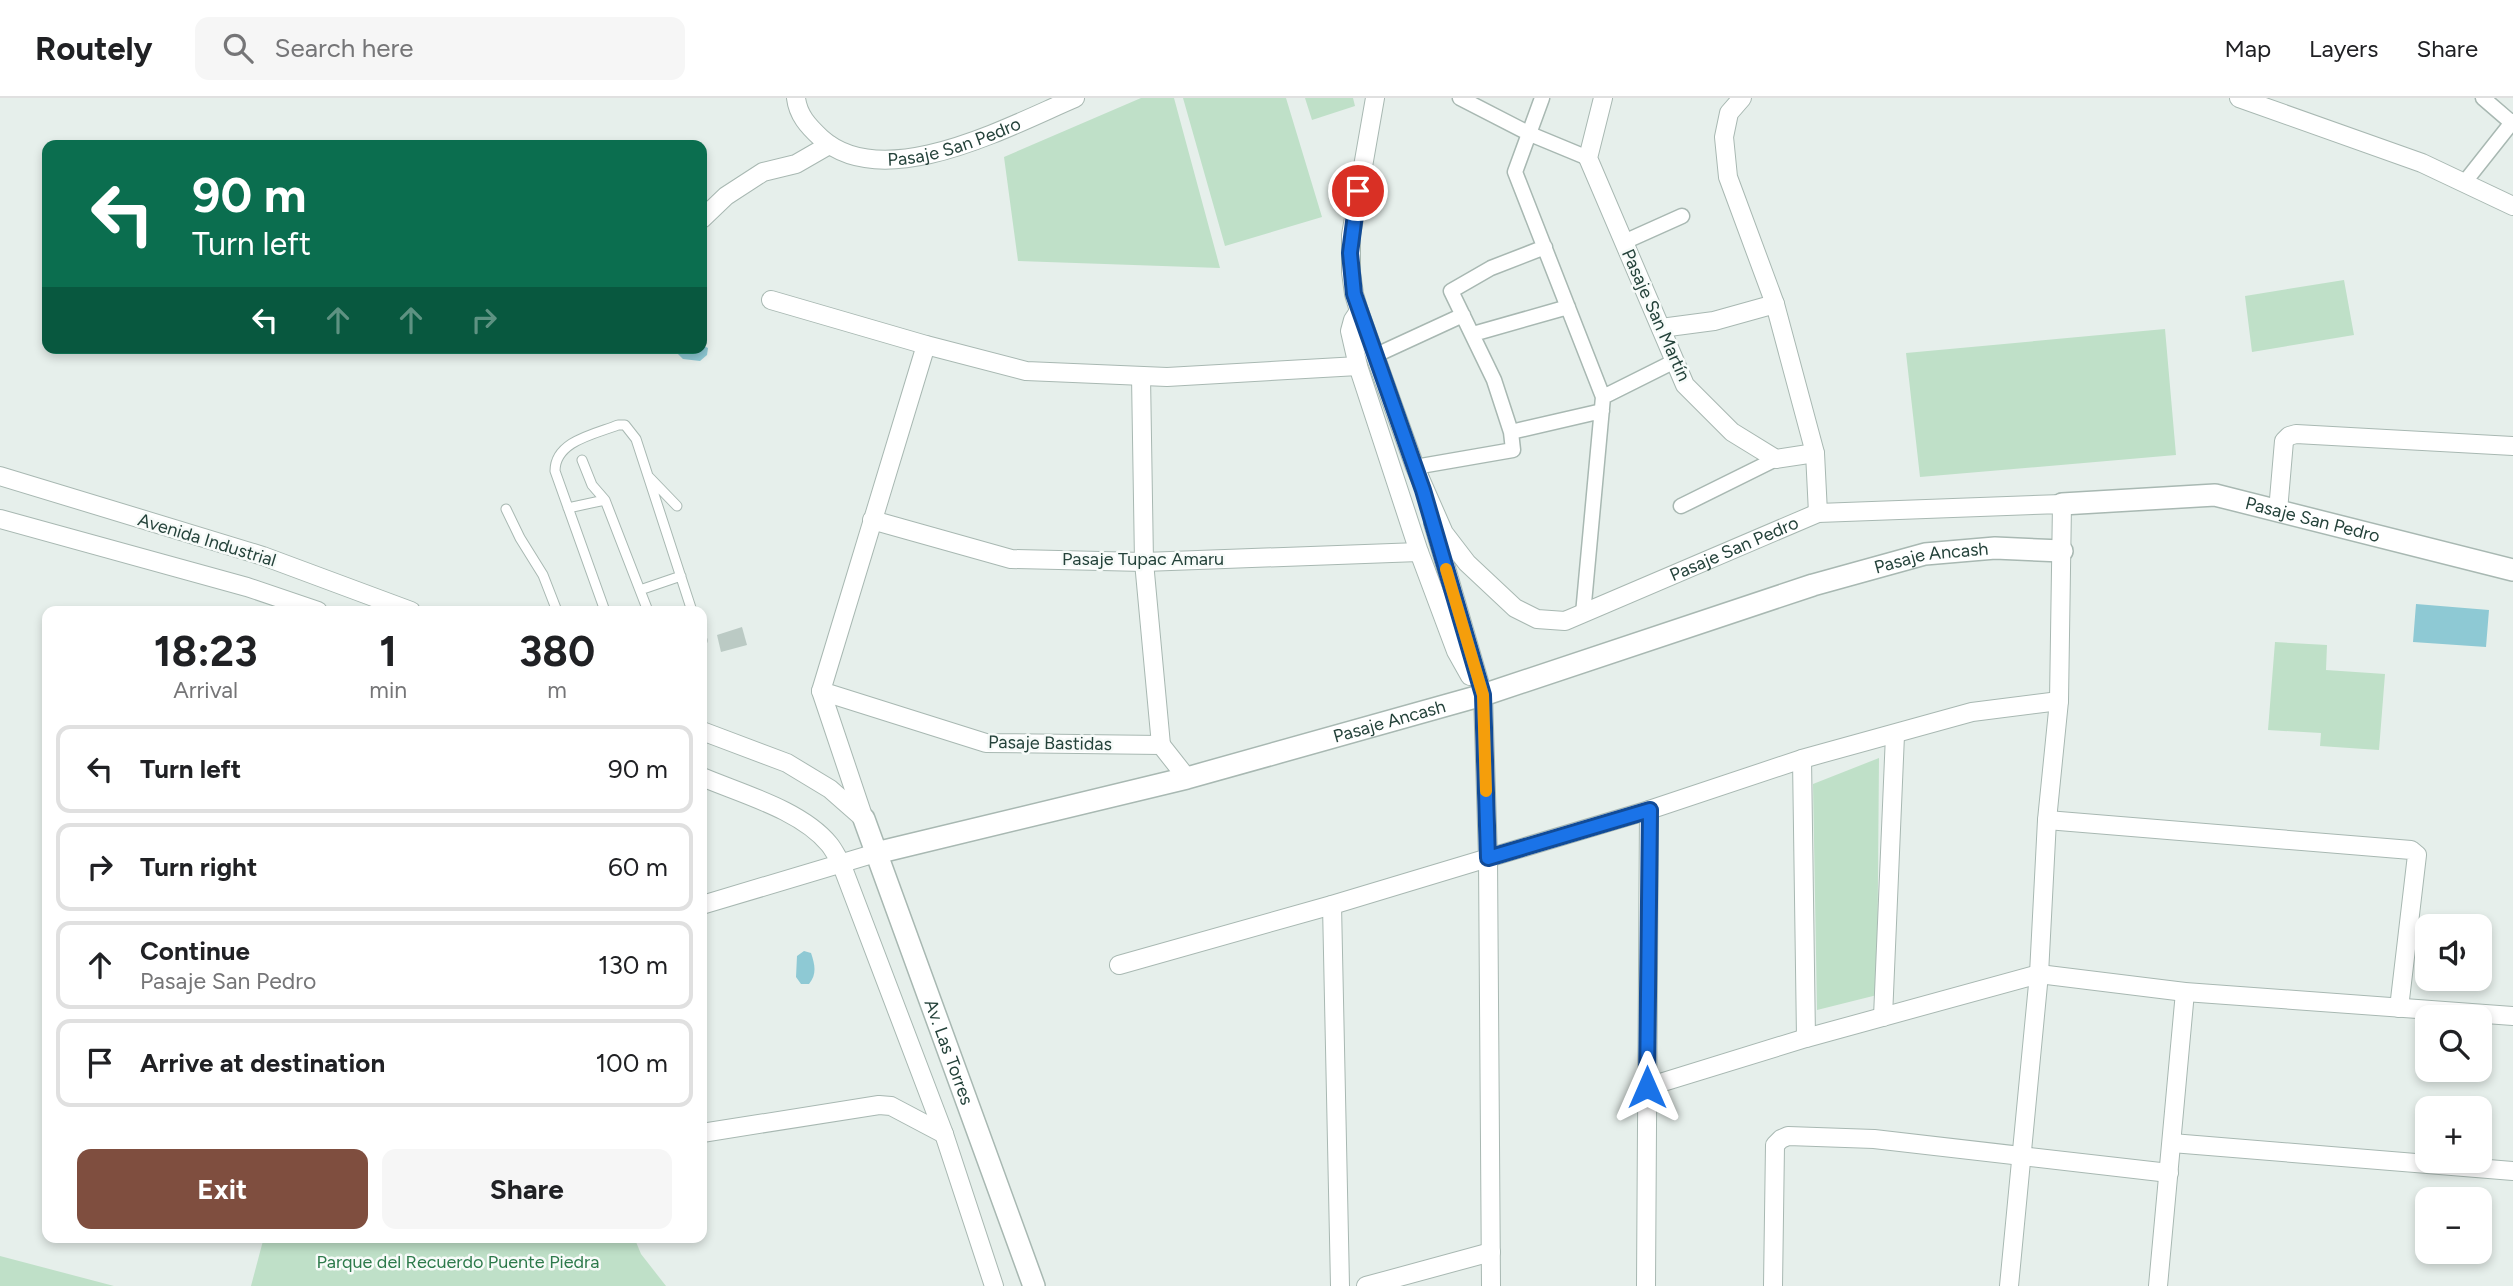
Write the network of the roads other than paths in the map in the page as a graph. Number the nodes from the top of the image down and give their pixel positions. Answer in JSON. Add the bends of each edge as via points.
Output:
{"nodes":[{"id":1,"x":1075,"y":98,"type":"edge"},
{"id":2,"x":1375,"y":98,"type":"edge"},
{"id":3,"x":1460,"y":98,"type":"edge"},
{"id":4,"x":1542,"y":98,"type":"edge"},
{"id":5,"x":1603,"y":98,"type":"edge"},
{"id":6,"x":1742,"y":98,"type":"edge"},
{"id":7,"x":2239,"y":98,"type":"edge"},
{"id":8,"x":2483,"y":98,"type":"edge"},
{"id":9,"x":801,"y":102,"type":"edge"},
{"id":10,"x":2512,"y":122,"type":"edge"},
{"id":11,"x":1530,"y":134,"type":"junction"},
{"id":12,"x":829,"y":145,"type":"junction"},
{"id":13,"x":1588,"y":158,"type":"junction"},
{"id":14,"x":2463,"y":183,"type":"junction"},
{"id":15,"x":2513,"y":206,"type":"edge"},
{"id":16,"x":707,"y":214,"type":"edge"},
{"id":17,"x":1682,"y":216,"type":"dead end"},
{"id":18,"x":1624,"y":242,"type":"junction"},
{"id":19,"x":1545,"y":247,"type":"junction"},
{"id":20,"x":771,"y":300,"type":"dead end"},
{"id":21,"x":1774,"y":304,"type":"junction"},
{"id":22,"x":1568,"y":307,"type":"junction"},
{"id":23,"x":1359,"y":311,"type":"junction"},
{"id":24,"x":1463,"y":315,"type":"junction"},
{"id":25,"x":1661,"y":328,"type":"junction"},
{"id":26,"x":1473,"y":334,"type":"junction"},
{"id":27,"x":926,"y":345,"type":"junction"},
{"id":28,"x":1374,"y":356,"type":"junction"},
{"id":29,"x":1675,"y":361,"type":"junction"},
{"id":30,"x":1358,"y":366,"type":"junction"},
{"id":31,"x":1141,"y":376,"type":"junction"},
{"id":32,"x":1602,"y":404,"type":"junction"},
{"id":33,"x":1511,"y":432,"type":"junction"},
{"id":34,"x":2513,"y":446,"type":"edge"},
{"id":35,"x":1815,"y":453,"type":"junction"},
{"id":36,"x":1776,"y":458,"type":"junction"},
{"id":37,"x":582,"y":460,"type":"dead end"},
{"id":38,"x":1415,"y":467,"type":"junction"},
{"id":39,"x":0,"y":476,"type":"edge"},
{"id":40,"x":648,"y":476,"type":"junction"},
{"id":41,"x":1423,"y":490,"type":"junction"},
{"id":42,"x":605,"y":500,"type":"junction"},
{"id":43,"x":2062,"y":504,"type":"junction"},
{"id":44,"x":677,"y":506,"type":"dead end"},
{"id":45,"x":1681,"y":506,"type":"dead end"},
{"id":46,"x":568,"y":508,"type":"junction"},
{"id":47,"x":506,"y":509,"type":"dead end"},
{"id":48,"x":2278,"y":511,"type":"junction"},
{"id":49,"x":1818,"y":513,"type":"junction"},
{"id":50,"x":0,"y":519,"type":"edge"},
{"id":51,"x":872,"y":520,"type":"junction"},
{"id":52,"x":2063,"y":551,"type":"junction"},
{"id":53,"x":1419,"y":552,"type":"junction"},
{"id":54,"x":1144,"y":562,"type":"junction"},
{"id":55,"x":2513,"y":570,"type":"edge"},
{"id":56,"x":681,"y":576,"type":"junction"},
{"id":57,"x":640,"y":590,"type":"junction"},
{"id":58,"x":303,"y":606,"type":"edge"},
{"id":59,"x":398,"y":606,"type":"edge"},
{"id":60,"x":555,"y":606,"type":"edge"},
{"id":61,"x":603,"y":606,"type":"edge"},
{"id":62,"x":646,"y":606,"type":"edge"},
{"id":63,"x":690,"y":606,"type":"edge"},
{"id":64,"x":1583,"y":614,"type":"junction"},
{"id":65,"x":821,"y":691,"type":"junction"},
{"id":66,"x":1483,"y":695,"type":"junction"},
{"id":67,"x":2059,"y":701,"type":"junction"},
{"id":68,"x":707,"y":733,"type":"edge"},
{"id":69,"x":1895,"y":735,"type":"junction"},
{"id":70,"x":1161,"y":744,"type":"junction"},
{"id":71,"x":1802,"y":759,"type":"junction"},
{"id":72,"x":1187,"y":778,"type":"junction"},
{"id":73,"x":707,"y":779,"type":"edge"},
{"id":74,"x":1650,"y":810,"type":"junction"},
{"id":75,"x":864,"y":819,"type":"junction"},
{"id":76,"x":2047,"y":820,"type":"junction"},
{"id":77,"x":876,"y":853,"type":"junction"},
{"id":78,"x":1488,"y":858,"type":"junction"},
{"id":79,"x":841,"y":863,"type":"junction"},
{"id":80,"x":707,"y":903,"type":"edge"},
{"id":81,"x":1332,"y":905,"type":"junction"},
{"id":82,"x":1119,"y":965,"type":"dead end"},
{"id":83,"x":2039,"y":974,"type":"junction"},
{"id":84,"x":2185,"y":992,"type":"junction"},
{"id":85,"x":2399,"y":1008,"type":"junction"},
{"id":86,"x":2513,"y":1016,"type":"edge"},
{"id":87,"x":1883,"y":1017,"type":"junction"},
{"id":88,"x":1806,"y":1038,"type":"junction"},
{"id":89,"x":1647,"y":1087,"type":"junction"},
{"id":90,"x":707,"y":1132,"type":"edge"},
{"id":91,"x":944,"y":1134,"type":"junction"},
{"id":92,"x":2172,"y":1143,"type":"junction"},
{"id":93,"x":2021,"y":1157,"type":"junction"},
{"id":94,"x":2513,"y":1171,"type":"edge"},
{"id":95,"x":2169,"y":1173,"type":"junction"},
{"id":96,"x":1491,"y":1252,"type":"junction"},
{"id":97,"x":994,"y":1286,"type":"edge"},
{"id":98,"x":1034,"y":1286,"type":"edge"},
{"id":99,"x":1340,"y":1286,"type":"edge"},
{"id":100,"x":1366,"y":1286,"type":"edge"},
{"id":101,"x":1491,"y":1286,"type":"edge"},
{"id":102,"x":1646,"y":1286,"type":"edge"},
{"id":103,"x":1773,"y":1286,"type":"edge"},
{"id":104,"x":2009,"y":1286,"type":"edge"},
{"id":105,"x":2158,"y":1286,"type":"edge"}],
"edges":[{"from":1,"to":12,"type":"street","name":"Pasaje San Pedro","via":[[966,145],[917,157],[873,158]]},
{"from":2,"to":23,"type":"street","name":"Pasaje San Pedro","via":[[1351,235],[1351,272]]},
{"from":3,"to":11,"type":"street"},
{"from":4,"to":11,"type":"street"},
{"from":5,"to":13,"type":"street"},
{"from":6,"to":21,"type":"street","via":[[1729,113],[1724,137],[1728,177]]},
{"from":7,"to":14,"type":"street","via":[[2422,163]]},
{"from":8,"to":10,"type":"street"},
{"from":9,"to":12,"type":"street","via":[[809,126]]},
{"from":10,"to":14,"type":"street"},
{"from":11,"to":13,"type":"street"},
{"from":11,"to":19,"type":"street","via":[[1515,172]]},
{"from":12,"to":16,"type":"street","via":[[796,164],[762,172],[726,195]]},
{"from":13,"to":18,"type":"street","name":"Pasaje San Martín"},
{"from":14,"to":15,"type":"street"},
{"from":17,"to":18,"type":"street"},
{"from":18,"to":25,"type":"street","name":"Pasaje San Martín"},
{"from":19,"to":22,"type":"street"},
{"from":19,"to":24,"type":"street","via":[[1491,268],[1451,291]]},
{"from":20,"to":27,"type":"street"},
{"from":21,"to":25,"type":"street","via":[[1714,321]]},
{"from":21,"to":35,"type":"street"},
{"from":22,"to":26,"type":"street"},
{"from":22,"to":32,"type":"street"},
{"from":23,"to":28,"type":"street","name":"Pasaje San Pedro"},
{"from":23,"to":30,"type":"street","via":[[1350,331]]},
{"from":24,"to":26,"type":"street"},
{"from":24,"to":28,"type":"street"},
{"from":25,"to":29,"type":"street","name":"Pasaje San Martín"},
{"from":26,"to":33,"type":"street"},
{"from":27,"to":31,"type":"street","via":[[1027,370]]},
{"from":27,"to":51,"type":"street"},
{"from":28,"to":38,"type":"street","name":"Pasaje San Pedro"},
{"from":29,"to":32,"type":"street"},
{"from":29,"to":36,"type":"street","name":"Pasaje San Martín","via":[[1685,385],[1732,432]]},
{"from":30,"to":31,"type":"street"},
{"from":30,"to":53,"type":"street"},
{"from":31,"to":54,"type":"street"},
{"from":32,"to":33,"type":"street"},
{"from":32,"to":64,"type":"street"},
{"from":33,"to":38,"type":"street","via":[[1513,450]]},
{"from":34,"to":48,"type":"street","via":[[2296,434],[2284,441]]},
{"from":35,"to":36,"type":"street"},
{"from":35,"to":49,"type":"street"},
{"from":36,"to":45,"type":"street"},
{"from":37,"to":42,"type":"lane","via":[[592,485]]},
{"from":38,"to":41,"type":"street","name":"Pasaje San Pedro"},
{"from":39,"to":59,"type":"street","name":"Avenida Industrial","via":[[263,556]]},
{"from":40,"to":44,"type":"lane"},
{"from":40,"to":46,"type":"lane","via":[[632,432],[625,425],[570,444],[557,457],[555,471]]},
{"from":40,"to":56,"type":"lane"},
{"from":41,"to":64,"type":"street","name":"Pasaje San Pedro","via":[[1444,533],[1467,563],[1514,608],[1537,619],[1565,621]]},
{"from":41,"to":66,"type":"street"},
{"from":42,"to":46,"type":"lane"},
{"from":42,"to":57,"type":"lane"},
{"from":43,"to":48,"type":"street","name":"Pasaje San Pedro","via":[[2203,494]]},
{"from":43,"to":49,"type":"street","name":"Pasaje San Pedro"},
{"from":43,"to":52,"type":"street"},
{"from":46,"to":61,"type":"lane"},
{"from":47,"to":60,"type":"lane"},
{"from":48,"to":55,"type":"street","name":"Pasaje San Pedro"},
{"from":49,"to":64,"type":"street","name":"Pasaje San Pedro"},
{"from":50,"to":58,"type":"street"},
{"from":51,"to":54,"type":"street","name":"Pasaje Tupac Amaru","via":[[1000,557]]},
{"from":51,"to":65,"type":"street"},
{"from":52,"to":66,"type":"street","name":"Pasaje Ancash","via":[[1996,548],[1925,554],[1813,584]]},
{"from":52,"to":67,"type":"street"},
{"from":53,"to":54,"type":"street","name":"Pasaje Tupac Amaru"},
{"from":53,"to":66,"type":"street","via":[[1462,663]]},
{"from":54,"to":70,"type":"street"},
{"from":56,"to":57,"type":"lane"},
{"from":56,"to":63,"type":"lane"},
{"from":57,"to":62,"type":"lane"},
{"from":65,"to":70,"type":"street","name":"Pasaje Bastidas","via":[[986,743]]},
{"from":65,"to":75,"type":"street"},
{"from":66,"to":72,"type":"street","name":"Pasaje Ancash"},
{"from":66,"to":78,"type":"street"},
{"from":67,"to":69,"type":"street","via":[[1972,712]]},
{"from":67,"to":76,"type":"street"},
{"from":68,"to":75,"type":"street","via":[[787,763],[830,789]]},
{"from":69,"to":71,"type":"street"},
{"from":69,"to":87,"type":"street"},
{"from":70,"to":72,"type":"street"},
{"from":71,"to":74,"type":"street"},
{"from":71,"to":88,"type":"street"},
{"from":72,"to":77,"type":"street","name":"Pasaje Ancash"},
{"from":73,"to":79,"type":"street","name":"Av. Las Torres","via":[[777,808],[810,828],[829,844]]},
{"from":74,"to":78,"type":"street"},
{"from":74,"to":89,"type":"street"},
{"from":75,"to":77,"type":"street","name":"Av. Las Torres"},
{"from":76,"to":83,"type":"street"},
{"from":76,"to":85,"type":"street","via":[[2412,849],[2417,855]]},
{"from":77,"to":79,"type":"street"},
{"from":77,"to":98,"type":"street","name":"Av. Las Torres"},
{"from":78,"to":81,"type":"street"},
{"from":78,"to":96,"type":"street"},
{"from":79,"to":80,"type":"street"},
{"from":79,"to":91,"type":"street","name":"Av. Las Torres"},
{"from":81,"to":82,"type":"street"},
{"from":81,"to":99,"type":"street"},
{"from":83,"to":84,"type":"street"},
{"from":83,"to":87,"type":"street"},
{"from":83,"to":93,"type":"street"},
{"from":84,"to":85,"type":"street"},
{"from":84,"to":92,"type":"street"},
{"from":85,"to":86,"type":"street"},
{"from":87,"to":88,"type":"street"},
{"from":88,"to":89,"type":"street"},
{"from":89,"to":102,"type":"street"},
{"from":90,"to":91,"type":"street","via":[[879,1105],[891,1106]]},
{"from":91,"to":97,"type":"street","name":"Av. Las Torres"},
{"from":92,"to":94,"type":"street"},
{"from":92,"to":95,"type":"street"},
{"from":93,"to":95,"type":"street"},
{"from":93,"to":103,"type":"street","via":[[1874,1139],[1781,1139],[1775,1145]]},
{"from":93,"to":104,"type":"street"},
{"from":95,"to":105,"type":"street"},
{"from":96,"to":100,"type":"street"},
{"from":96,"to":101,"type":"street"}]}
